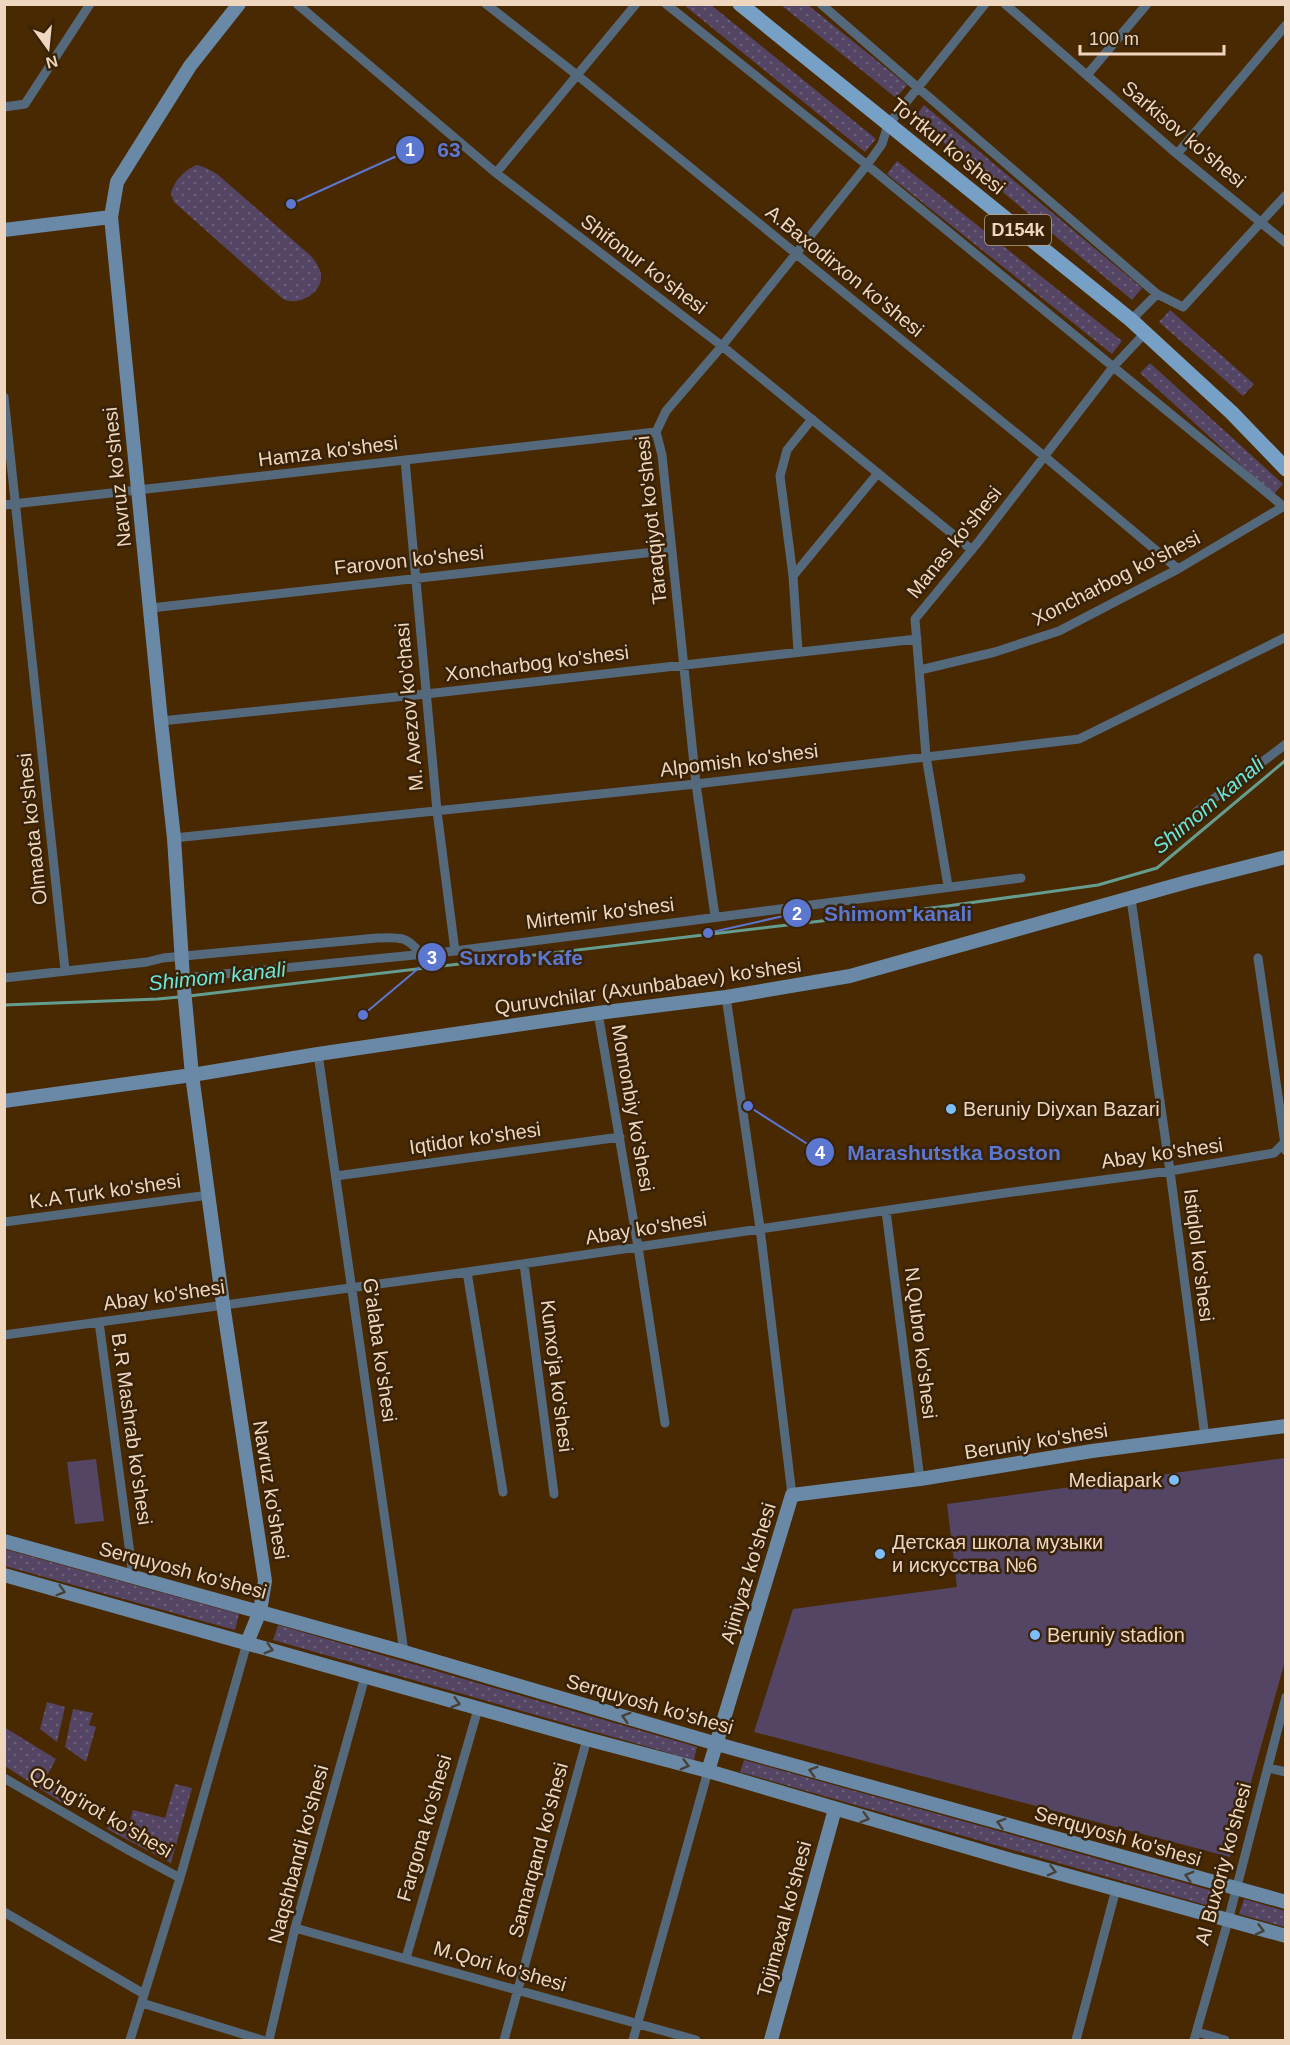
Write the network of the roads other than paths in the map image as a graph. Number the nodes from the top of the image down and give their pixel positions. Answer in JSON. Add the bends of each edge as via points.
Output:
{"nodes":[{"id":1,"x":90,"y":4,"type":"edge"},
{"id":2,"x":239,"y":4,"type":"edge"},
{"id":3,"x":297,"y":4,"type":"edge"},
{"id":4,"x":486,"y":4,"type":"edge"},
{"id":5,"x":636,"y":4,"type":"edge"},
{"id":6,"x":666,"y":4,"type":"edge"},
{"id":7,"x":740,"y":4,"type":"edge"},
{"id":8,"x":821,"y":4,"type":"edge"},
{"id":9,"x":985,"y":4,"type":"edge"},
{"id":10,"x":1005,"y":4,"type":"edge"},
{"id":11,"x":1148,"y":4,"type":"edge"},
{"id":12,"x":1286,"y":25,"type":"edge"},
{"id":13,"x":577,"y":75,"type":"junction"},
{"id":14,"x":1087,"y":75,"type":"junction"},
{"id":15,"x":919,"y":87,"type":"junction"},
{"id":16,"x":4,"y":107,"type":"edge"},
{"id":17,"x":888,"y":125,"type":"junction"},
{"id":18,"x":1177,"y":154,"type":"junction"},
{"id":19,"x":867,"y":165,"type":"junction"},
{"id":20,"x":496,"y":173,"type":"junction"},
{"id":21,"x":1286,"y":195,"type":"edge"},
{"id":22,"x":111,"y":217,"type":"junction"},
{"id":23,"x":1262,"y":222,"type":"junction"},
{"id":24,"x":4,"y":230,"type":"edge"},
{"id":25,"x":1286,"y":243,"type":"edge"},
{"id":26,"x":795,"y":254,"type":"junction"},
{"id":27,"x":1157,"y":294,"type":"junction"},
{"id":28,"x":1131,"y":320,"type":"junction"},
{"id":29,"x":1145,"y":333,"type":"junction"},
{"id":30,"x":722,"y":346,"type":"junction"},
{"id":31,"x":1114,"y":366,"type":"junction"},
{"id":32,"x":4,"y":397,"type":"edge"},
{"id":33,"x":812,"y":419,"type":"junction"},
{"id":34,"x":656,"y":432,"type":"junction"},
{"id":35,"x":1044,"y":456,"type":"junction"},
{"id":36,"x":405,"y":460,"type":"junction"},
{"id":37,"x":1286,"y":469,"type":"edge"},
{"id":38,"x":878,"y":472,"type":"junction"},
{"id":39,"x":139,"y":492,"type":"junction"},
{"id":40,"x":10,"y":505,"type":"edge"},
{"id":41,"x":1284,"y":506,"type":"edge"},
{"id":42,"x":672,"y":550,"type":"junction"},
{"id":43,"x":972,"y":550,"type":"junction"},
{"id":44,"x":1178,"y":569,"type":"junction"},
{"id":45,"x":793,"y":576,"type":"junction"},
{"id":46,"x":415,"y":578,"type":"junction"},
{"id":47,"x":151,"y":608,"type":"junction"},
{"id":48,"x":1286,"y":637,"type":"edge"},
{"id":49,"x":917,"y":639,"type":"junction"},
{"id":50,"x":798,"y":651,"type":"junction"},
{"id":51,"x":685,"y":664,"type":"junction"},
{"id":52,"x":920,"y":670,"type":"junction"},
{"id":53,"x":426,"y":694,"type":"junction"},
{"id":54,"x":161,"y":721,"type":"junction"},
{"id":55,"x":1286,"y":744,"type":"edge"},
{"id":56,"x":926,"y":756,"type":"junction"},
{"id":57,"x":696,"y":784,"type":"junction"},
{"id":58,"x":437,"y":811,"type":"junction"},
{"id":59,"x":1196,"y":812,"type":"dead end"},
{"id":60,"x":174,"y":838,"type":"junction"},
{"id":61,"x":1286,"y":857,"type":"edge"},
{"id":62,"x":1021,"y":878,"type":"dead end"},
{"id":63,"x":948,"y":886,"type":"junction"},
{"id":64,"x":1131,"y":899,"type":"junction"},
{"id":65,"x":715,"y":916,"type":"junction"},
{"id":66,"x":455,"y":951,"type":"junction"},
{"id":67,"x":422,"y":954,"type":"junction"},
{"id":68,"x":182,"y":956,"type":"junction"},
{"id":69,"x":1258,"y":958,"type":"dead end"},
{"id":70,"x":65,"y":970,"type":"junction"},
{"id":71,"x":4,"y":978,"type":"edge"},
{"id":72,"x":183,"y":981,"type":"junction"},
{"id":73,"x":726,"y":997,"type":"junction"},
{"id":74,"x":598,"y":1013,"type":"junction"},
{"id":75,"x":318,"y":1054,"type":"junction"},
{"id":76,"x":192,"y":1076,"type":"junction"},
{"id":77,"x":4,"y":1101,"type":"edge"},
{"id":78,"x":620,"y":1137,"type":"junction"},
{"id":79,"x":1285,"y":1144,"type":"edge"},
{"id":80,"x":1170,"y":1171,"type":"junction"},
{"id":81,"x":336,"y":1176,"type":"junction"},
{"id":82,"x":209,"y":1195,"type":"junction"},
{"id":83,"x":886,"y":1211,"type":"junction"},
{"id":84,"x":4,"y":1222,"type":"edge"},
{"id":85,"x":760,"y":1228,"type":"junction"},
{"id":86,"x":638,"y":1247,"type":"junction"},
{"id":87,"x":524,"y":1264,"type":"junction"},
{"id":88,"x":467,"y":1272,"type":"junction"},
{"id":89,"x":353,"y":1288,"type":"junction"},
{"id":90,"x":223,"y":1304,"type":"junction"},
{"id":91,"x":99,"y":1322,"type":"junction"},
{"id":92,"x":4,"y":1335,"type":"edge"},
{"id":93,"x":665,"y":1423,"type":"dead end"},
{"id":94,"x":1286,"y":1426,"type":"edge"},
{"id":95,"x":1205,"y":1437,"type":"junction"},
{"id":96,"x":920,"y":1479,"type":"junction"},
{"id":97,"x":503,"y":1492,"type":"dead end"},
{"id":98,"x":554,"y":1494,"type":"dead end"},
{"id":99,"x":792,"y":1495,"type":"junction"},
{"id":100,"x":4,"y":1541,"type":"edge"},
{"id":101,"x":4,"y":1575,"type":"edge"},
{"id":102,"x":133,"y":1576,"type":"junction"},
{"id":103,"x":260,"y":1611,"type":"junction"},
{"id":104,"x":247,"y":1643,"type":"junction"},
{"id":105,"x":404,"y":1652,"type":"junction"},
{"id":106,"x":365,"y":1677,"type":"junction"},
{"id":107,"x":1286,"y":1697,"type":"edge"},
{"id":108,"x":478,"y":1708,"type":"junction"},
{"id":109,"x":587,"y":1739,"type":"junction"},
{"id":110,"x":717,"y":1744,"type":"junction"},
{"id":111,"x":1268,"y":1768,"type":"junction"},
{"id":112,"x":708,"y":1771,"type":"junction"},
{"id":113,"x":1286,"y":1772,"type":"edge"},
{"id":114,"x":4,"y":1778,"type":"edge"},
{"id":115,"x":835,"y":1809,"type":"junction"},
{"id":116,"x":180,"y":1878,"type":"junction"},
{"id":117,"x":1116,"y":1889,"type":"junction"},
{"id":118,"x":1236,"y":1889,"type":"junction"},
{"id":119,"x":1286,"y":1902,"type":"edge"},
{"id":120,"x":4,"y":1912,"type":"edge"},
{"id":121,"x":1228,"y":1921,"type":"junction"},
{"id":122,"x":295,"y":1928,"type":"junction"},
{"id":123,"x":1286,"y":1936,"type":"edge"},
{"id":124,"x":406,"y":1958,"type":"junction"},
{"id":125,"x":518,"y":1991,"type":"junction"},
{"id":126,"x":143,"y":1999,"type":"junction"},
{"id":127,"x":638,"y":2024,"type":"junction"},
{"id":128,"x":1196,"y":2036,"type":"edge"},
{"id":129,"x":130,"y":2040,"type":"edge"},
{"id":130,"x":262,"y":2040,"type":"edge"},
{"id":131,"x":269,"y":2040,"type":"edge"},
{"id":132,"x":504,"y":2040,"type":"edge"},
{"id":133,"x":633,"y":2040,"type":"edge"},
{"id":134,"x":696,"y":2040,"type":"edge"},
{"id":135,"x":771,"y":2040,"type":"edge"},
{"id":136,"x":1077,"y":2040,"type":"edge"},
{"id":137,"x":1225,"y":2040,"type":"edge"}],
"edges":[{"from":1,"to":16,"type":"street","via":[[25,104]]},
{"from":2,"to":22,"type":"street","name":"Navruz ko'shesi","via":[[190,66],[117,182]]},
{"from":3,"to":20,"type":"street","name":"Shifonur ko'shesi"},
{"from":4,"to":13,"type":"street","name":"A.Baxodirxon ko'shesi"},
{"from":5,"to":13,"type":"street"},
{"from":6,"to":19,"type":"street"},
{"from":7,"to":17,"type":"main road","name":"To'rtkul ko'shesi","number":"D154k"},
{"from":8,"to":15,"type":"street"},
{"from":9,"to":15,"type":"street","name":"Taraqqiyot ko'shesi"},
{"from":10,"to":14,"type":"street","name":"Sarkisov ko'shesi"},
{"from":11,"to":14,"type":"street"},
{"from":12,"to":18,"type":"street"},
{"from":13,"to":20,"type":"street"},
{"from":13,"to":26,"type":"street","name":"A.Baxodirxon ko'shesi"},
{"from":14,"to":18,"type":"street","name":"Sarkisov ko'shesi"},
{"from":15,"to":17,"type":"street","name":"Taraqqiyot ko'shesi"},
{"from":15,"to":27,"type":"street"},
{"from":17,"to":19,"type":"street","name":"Taraqqiyot ko'shesi","via":[[882,144]]},
{"from":17,"to":28,"type":"main road","name":"To'rtkul ko'shesi","number":"D154k"},
{"from":18,"to":23,"type":"street","name":"Sarkisov ko'shesi"},
{"from":19,"to":26,"type":"street","name":"Taraqqiyot ko'shesi"},
{"from":19,"to":31,"type":"street"},
{"from":20,"to":30,"type":"street","name":"Shifonur ko'shesi"},
{"from":21,"to":23,"type":"street"},
{"from":22,"to":24,"type":"street"},
{"from":22,"to":39,"type":"street","name":"Navruz ko'shesi"},
{"from":23,"to":25,"type":"street","name":"Sarkisov ko'shesi"},
{"from":23,"to":27,"type":"street","via":[[1183,307]]},
{"from":26,"to":30,"type":"street","name":"Taraqqiyot ko'shesi"},
{"from":26,"to":35,"type":"street","name":"A.Baxodirxon ko'shesi"},
{"from":27,"to":28,"type":"street"},
{"from":28,"to":29,"type":"main road","name":"To'rtkul ko'shesi","number":"D154k"},
{"from":29,"to":31,"type":"street","name":"Manas ko'shesi"},
{"from":29,"to":37,"type":"main road","name":"To'rtkul ko'shesi","number":"D154k"},
{"from":30,"to":33,"type":"street","name":"Shifonur ko'shesi"},
{"from":30,"to":34,"type":"street","name":"Taraqqiyot ko'shesi","via":[[666,411]]},
{"from":31,"to":35,"type":"street","name":"Manas ko'shesi"},
{"from":31,"to":41,"type":"street"},
{"from":32,"to":40,"type":"street","name":"Olmaota ko'shesi"},
{"from":33,"to":38,"type":"street","name":"Shifonur ko'shesi"},
{"from":33,"to":45,"type":"street","via":[[788,450],[780,476]]},
{"from":34,"to":36,"type":"street","name":"Hamza ko'shesi"},
{"from":34,"to":42,"type":"street","name":"Taraqqiyot ko'shesi"},
{"from":35,"to":43,"type":"street","name":"Manas ko'shesi"},
{"from":35,"to":44,"type":"street","name":"A.Baxodirxon ko'shesi"},
{"from":36,"to":39,"type":"street","name":"Hamza ko'shesi"},
{"from":36,"to":46,"type":"street","name":"M. Avezov ko'chasi"},
{"from":38,"to":43,"type":"street","name":"Shifonur ko'shesi"},
{"from":38,"to":45,"type":"street"},
{"from":39,"to":40,"type":"street","name":"Hamza ko'shesi"},
{"from":39,"to":47,"type":"street","name":"Navruz ko'shesi"},
{"from":40,"to":70,"type":"street","name":"Olmaota ko'shesi"},
{"from":41,"to":44,"type":"street","name":"Xoncharbog ko'shesi"},
{"from":42,"to":46,"type":"street","name":"Farovon ko'shesi"},
{"from":42,"to":51,"type":"street","name":"Taraqqiyot ko'shesi"},
{"from":43,"to":49,"type":"street","name":"Manas ko'shesi","via":[[915,619]]},
{"from":44,"to":52,"type":"street","name":"Xoncharbog ko'shesi","via":[[1059,631],[1006,649]]},
{"from":45,"to":50,"type":"street"},
{"from":46,"to":47,"type":"street","name":"Farovon ko'shesi"},
{"from":46,"to":53,"type":"street","name":"M. Avezov ko'chasi"},
{"from":47,"to":54,"type":"street","name":"Navruz ko'shesi"},
{"from":48,"to":56,"type":"street","name":"Alpomish ko'shesi","via":[[1079,739]]},
{"from":49,"to":50,"type":"street","name":"Xoncharbog ko'shesi"},
{"from":49,"to":52,"type":"street","name":"Manas ko'shesi"},
{"from":50,"to":51,"type":"street","name":"Xoncharbog ko'shesi"},
{"from":51,"to":53,"type":"street","name":"Xoncharbog ko'shesi"},
{"from":51,"to":57,"type":"street","name":"Taraqqiyot ko'shesi"},
{"from":52,"to":56,"type":"street","name":"Manas ko'shesi"},
{"from":53,"to":54,"type":"street","name":"Xoncharbog ko'shesi"},
{"from":53,"to":58,"type":"street","name":"M. Avezov ko'chasi"},
{"from":54,"to":60,"type":"street","name":"Navruz ko'shesi"},
{"from":55,"to":59,"type":"street"},
{"from":56,"to":57,"type":"street","name":"Alpomish ko'shesi"},
{"from":56,"to":63,"type":"street","name":"Manas ko'shesi"},
{"from":57,"to":58,"type":"street","name":"Alpomish ko'shesi"},
{"from":57,"to":65,"type":"street","name":"Taraqqiyot ko'shesi"},
{"from":58,"to":60,"type":"street","name":"Alpomish ko'shesi"},
{"from":58,"to":66,"type":"street","name":"M. Avezov ko'chasi"},
{"from":60,"to":68,"type":"street","name":"Navruz ko'shesi"},
{"from":61,"to":64,"type":"street","name":"Quruvchilar (Axunbabaev) ko'shesi"},
{"from":62,"to":63,"type":"street","name":"Mirtemir ko'shesi"},
{"from":63,"to":65,"type":"street","name":"Mirtemir ko'shesi"},
{"from":64,"to":73,"type":"street","name":"Quruvchilar (Axunbabaev) ko'shesi","via":[[850,976]]},
{"from":64,"to":80,"type":"street","name":"Istiqlol ko'shesi"},
{"from":65,"to":66,"type":"street","name":"Mirtemir ko'shesi"},
{"from":66,"to":67,"type":"street","name":"Mirtemir ko'shesi"},
{"from":67,"to":68,"type":"street","via":[[410,940],[400,937]]},
{"from":67,"to":72,"type":"street","name":"Mirtemir ko'shesi"},
{"from":68,"to":70,"type":"street"},
{"from":68,"to":72,"type":"street","name":"Navruz ko'shesi"},
{"from":69,"to":79,"type":"street"},
{"from":70,"to":71,"type":"street"},
{"from":72,"to":76,"type":"street","name":"Navruz ko'shesi"},
{"from":73,"to":74,"type":"street","name":"Quruvchilar (Axunbabaev) ko'shesi"},
{"from":73,"to":85,"type":"street","name":"Ajiniyaz ko'shesi"},
{"from":74,"to":75,"type":"street","name":"Quruvchilar (Axunbabaev) ko'shesi"},
{"from":74,"to":78,"type":"street","name":"Momonbiy ko'shesi"},
{"from":75,"to":76,"type":"street","name":"Quruvchilar (Axunbabaev) ko'shesi"},
{"from":75,"to":81,"type":"street","name":"G'alaba ko'shesi"},
{"from":76,"to":77,"type":"street","name":"Quruvchilar (Axunbabaev) ko'shesi"},
{"from":76,"to":82,"type":"street","name":"Navruz ko'shesi"},
{"from":78,"to":81,"type":"street","name":"Iqtidor ko'shesi"},
{"from":78,"to":86,"type":"street","name":"Momonbiy ko'shesi"},
{"from":79,"to":80,"type":"street","name":"Abay ko'shesi","via":[[1274,1153]]},
{"from":80,"to":83,"type":"street","name":"Abay ko'shesi"},
{"from":80,"to":95,"type":"street","name":"Istiqlol ko'shesi"},
{"from":81,"to":89,"type":"street","name":"G'alaba ko'shesi"},
{"from":82,"to":84,"type":"street","name":"K.A Turk ko'shesi"},
{"from":82,"to":90,"type":"street","name":"Navruz ko'shesi"},
{"from":83,"to":85,"type":"street","name":"Abay ko'shesi"},
{"from":83,"to":96,"type":"street","name":"N.Qubro ko'shesi"},
{"from":85,"to":86,"type":"street","name":"Abay ko'shesi"},
{"from":85,"to":99,"type":"street","name":"Ajiniyaz ko'shesi"},
{"from":86,"to":87,"type":"street","name":"Abay ko'shesi"},
{"from":86,"to":93,"type":"street","name":"Momonbiy ko'shesi"},
{"from":87,"to":88,"type":"street","name":"Abay ko'shesi"},
{"from":87,"to":98,"type":"street","name":"Kunxo'ja ko'shesi"},
{"from":88,"to":89,"type":"street","name":"Abay ko'shesi"},
{"from":88,"to":97,"type":"street"},
{"from":89,"to":90,"type":"street","name":"Abay ko'shesi"},
{"from":89,"to":105,"type":"street","name":"G'alaba ko'shesi"},
{"from":90,"to":91,"type":"street","name":"Abay ko'shesi"},
{"from":90,"to":103,"type":"street","name":"Navruz ko'shesi","via":[[265,1581]]},
{"from":91,"to":92,"type":"street","name":"Abay ko'shesi"},
{"from":91,"to":102,"type":"street","name":"B.R Mashrab ko'shesi"},
{"from":94,"to":95,"type":"street","name":"Beruniy ko'shesi"},
{"from":95,"to":96,"type":"street","name":"Beruniy ko'shesi"},
{"from":96,"to":99,"type":"street","name":"Beruniy ko'shesi"},
{"from":99,"to":110,"type":"street","name":"Ajiniyaz ko'shesi"},
{"from":100,"to":102,"type":"street","name":"Serquyosh ko'shesi"},
{"from":101,"to":104,"type":"street","one_way":true},
{"from":102,"to":103,"type":"street","name":"Serquyosh ko'shesi"},
{"from":103,"to":104,"type":"street","name":"Navruz ko'shesi"},
{"from":103,"to":105,"type":"street","name":"Serquyosh ko'shesi"},
{"from":104,"to":106,"type":"street","one_way":true},
{"from":104,"to":116,"type":"street","name":"Navruz ko'shesi"},
{"from":110,"to":105,"type":"street","name":"Serquyosh ko'shesi","one_way":true},
{"from":106,"to":108,"type":"street","one_way":true},
{"from":106,"to":122,"type":"street","name":"Naqshbandi ko'shesi"},
{"from":107,"to":111,"type":"street","name":"Al Buxoriy ko'shesi"},
{"from":108,"to":109,"type":"street"},
{"from":108,"to":124,"type":"street","name":"Fargona ko'shesi"},
{"from":109,"to":112,"type":"street","one_way":true},
{"from":109,"to":125,"type":"street","name":"Samarqand ko'shesi"},
{"from":110,"to":112,"type":"street","name":"Ajiniyaz ko'shesi"},
{"from":118,"to":110,"type":"street","name":"Serquyosh ko'shesi","one_way":true},
{"from":111,"to":113,"type":"street"},
{"from":111,"to":118,"type":"street","name":"Al Buxoriy ko'shesi"},
{"from":112,"to":115,"type":"street"},
{"from":112,"to":127,"type":"street","name":"Ajiniyaz ko'shesi"},
{"from":114,"to":116,"type":"street","name":"Qo'ng'irot ko'shesi"},
{"from":115,"to":117,"type":"street","one_way":true},
{"from":115,"to":135,"type":"street","name":"Tojimaxal ko'shesi"},
{"from":116,"to":126,"type":"street","name":"Navruz ko'shesi"},
{"from":117,"to":121,"type":"street"},
{"from":117,"to":136,"type":"street"},
{"from":118,"to":119,"type":"street","name":"Serquyosh ko'shesi"},
{"from":118,"to":121,"type":"street","name":"Al Buxoriy ko'shesi"},
{"from":120,"to":126,"type":"street"},
{"from":121,"to":123,"type":"street","one_way":true},
{"from":121,"to":128,"type":"street","name":"Al Buxoriy ko'shesi"},
{"from":122,"to":124,"type":"street","name":"M.Qori ko'shesi"},
{"from":122,"to":131,"type":"street","name":"Naqshbandi ko'shesi"},
{"from":124,"to":125,"type":"street","name":"M.Qori ko'shesi"},
{"from":125,"to":127,"type":"street","name":"M.Qori ko'shesi"},
{"from":125,"to":132,"type":"street","name":"Samarqand ko'shesi"},
{"from":126,"to":129,"type":"street","name":"Navruz ko'shesi"},
{"from":126,"to":130,"type":"street"},
{"from":127,"to":133,"type":"street","name":"Ajiniyaz ko'shesi"},
{"from":127,"to":134,"type":"street","name":"M.Qori ko'shesi"},
{"from":128,"to":137,"type":"street"}]}
